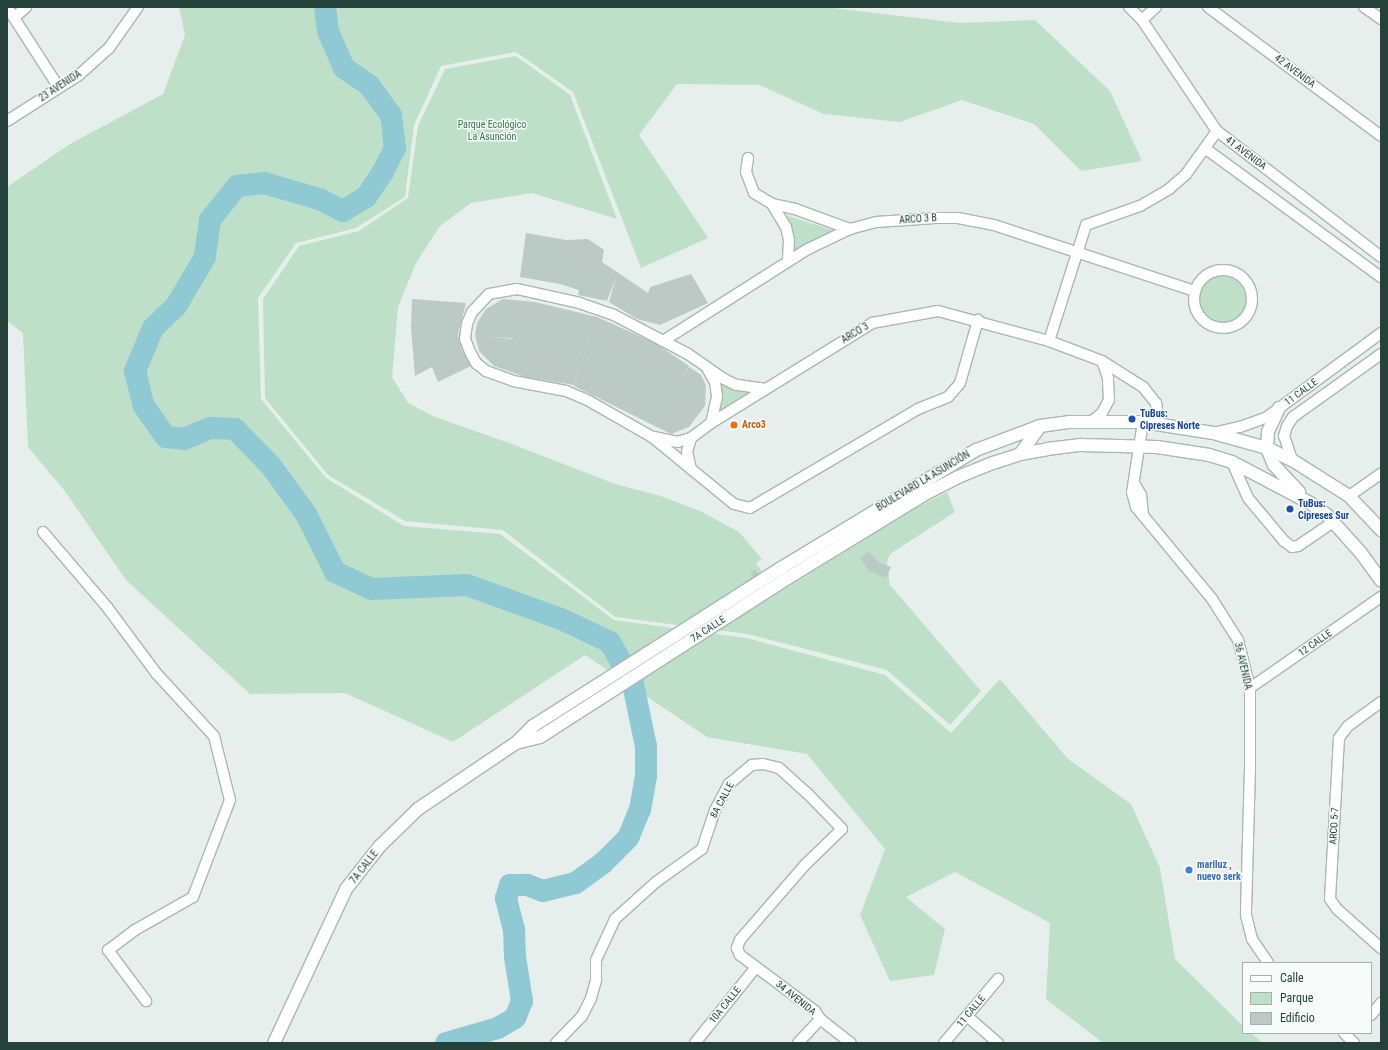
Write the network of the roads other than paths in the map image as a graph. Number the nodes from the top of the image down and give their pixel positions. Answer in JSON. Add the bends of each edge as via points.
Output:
{"nodes":[{"id":1,"x":7,"y":7,"type":"edge"},
{"id":2,"x":26,"y":7,"type":"edge"},
{"id":3,"x":138,"y":7,"type":"edge"},
{"id":4,"x":1129,"y":7,"type":"edge"},
{"id":5,"x":1156,"y":7,"type":"edge"},
{"id":6,"x":1208,"y":7,"type":"edge"},
{"id":7,"x":1364,"y":7,"type":"edge"},
{"id":8,"x":15,"y":17,"type":"junction"},
{"id":9,"x":1142,"y":20,"type":"junction"},
{"id":10,"x":1381,"y":20,"type":"edge"},
{"id":11,"x":58,"y":86,"type":"junction"},
{"id":12,"x":7,"y":121,"type":"edge"},
{"id":13,"x":1217,"y":131,"type":"junction"},
{"id":14,"x":1381,"y":136,"type":"edge"},
{"id":15,"x":1206,"y":149,"type":"junction"},
{"id":16,"x":748,"y":158,"type":"dead end"},
{"id":17,"x":772,"y":204,"type":"junction"},
{"id":18,"x":850,"y":229,"type":"junction"},
{"id":19,"x":1077,"y":253,"type":"junction"},
{"id":20,"x":1381,"y":257,"type":"edge"},
{"id":21,"x":788,"y":260,"type":"junction"},
{"id":22,"x":1381,"y":277,"type":"edge"},
{"id":23,"x":1195,"y":291,"type":"junction"},
{"id":24,"x":978,"y":320,"type":"junction"},
{"id":25,"x":1381,"y":333,"type":"edge"},
{"id":26,"x":663,"y":341,"type":"junction"},
{"id":27,"x":1048,"y":341,"type":"junction"},
{"id":28,"x":1381,"y":354,"type":"edge"},
{"id":29,"x":1102,"y":361,"type":"junction"},
{"id":30,"x":706,"y":367,"type":"junction"},
{"id":31,"x":766,"y":388,"type":"junction"},
{"id":32,"x":1279,"y":408,"type":"junction"},
{"id":33,"x":1090,"y":422,"type":"junction"},
{"id":34,"x":1143,"y":422,"type":"junction"},
{"id":35,"x":711,"y":423,"type":"junction"},
{"id":36,"x":1159,"y":424,"type":"junction"},
{"id":37,"x":1040,"y":426,"type":"junction"},
{"id":38,"x":1213,"y":433,"type":"junction"},
{"id":39,"x":652,"y":437,"type":"junction"},
{"id":40,"x":691,"y":438,"type":"junction"},
{"id":41,"x":1137,"y":446,"type":"junction"},
{"id":42,"x":1267,"y":448,"type":"junction"},
{"id":43,"x":1020,"y":454,"type":"junction"},
{"id":44,"x":1292,"y":460,"type":"junction"},
{"id":45,"x":1232,"y":462,"type":"junction"},
{"id":46,"x":691,"y":469,"type":"junction"},
{"id":47,"x":1381,"y":474,"type":"edge"},
{"id":48,"x":1349,"y":496,"type":"junction"},
{"id":49,"x":1310,"y":503,"type":"junction"},
{"id":50,"x":899,"y":511,"type":"joint"},
{"id":51,"x":1333,"y":522,"type":"junction"},
{"id":52,"x":1381,"y":530,"type":"edge"},
{"id":53,"x":43,"y":532,"type":"dead end"},
{"id":54,"x":785,"y":573,"type":"junction"},
{"id":55,"x":1381,"y":581,"type":"edge"},
{"id":56,"x":1381,"y":597,"type":"edge"},
{"id":57,"x":1250,"y":688,"type":"junction"},
{"id":58,"x":1381,"y":702,"type":"edge"},
{"id":59,"x":516,"y":743,"type":"junction"},
{"id":60,"x":1381,"y":948,"type":"edge"},
{"id":61,"x":740,"y":955,"type":"joint"},
{"id":62,"x":1267,"y":962,"type":"edge"},
{"id":63,"x":756,"y":967,"type":"junction"},
{"id":64,"x":998,"y":979,"type":"dead end"},
{"id":65,"x":146,"y":1001,"type":"dead end"},
{"id":66,"x":1381,"y":1003,"type":"edge"},
{"id":67,"x":1372,"y":1014,"type":"edge"},
{"id":68,"x":967,"y":1016,"type":"junction"},
{"id":69,"x":820,"y":1019,"type":"junction"},
{"id":70,"x":274,"y":1043,"type":"edge"},
{"id":71,"x":556,"y":1043,"type":"edge"},
{"id":72,"x":694,"y":1043,"type":"edge"},
{"id":73,"x":798,"y":1043,"type":"edge"},
{"id":74,"x":851,"y":1043,"type":"edge"},
{"id":75,"x":944,"y":1043,"type":"edge"},
{"id":76,"x":998,"y":1043,"type":"edge"}],
"edges":[{"from":1,"to":8,"type":"street"},
{"from":2,"to":8,"type":"street"},
{"from":3,"to":11,"type":"street","name":"23 AVENIDA","via":[[109,48],[79,75]]},
{"from":4,"to":9,"type":"street"},
{"from":5,"to":9,"type":"street"},
{"from":6,"to":14,"type":"street","name":"42 AVENIDA"},
{"from":7,"to":10,"type":"street"},
{"from":8,"to":11,"type":"street"},
{"from":9,"to":13,"type":"street","name":"41 AVENIDA"},
{"from":11,"to":12,"type":"street","name":"23 AVENIDA"},
{"from":13,"to":15,"type":"street"},
{"from":13,"to":20,"type":"street","name":"41 AVENIDA"},
{"from":15,"to":19,"type":"street","via":[[1186,174],[1168,189],[1140,206],[1086,225]]},
{"from":15,"to":22,"type":"street","name":"41 AVENIDA"},
{"from":16,"to":17,"type":"street","via":[[748,183],[754,192]]},
{"from":17,"to":18,"type":"street"},
{"from":17,"to":21,"type":"street","via":[[786,228],[789,240]]},
{"from":18,"to":19,"type":"street","name":"ARCO 3 B","via":[[877,222],[958,218],[994,225]]},
{"from":18,"to":21,"type":"street","name":"ARCO 3 B"},
{"from":19,"to":23,"type":"street","name":"ARCO 3 B"},
{"from":19,"to":27,"type":"street"},
{"from":21,"to":26,"type":"street","name":"ARCO 3 B"},
{"from":23,"to":23,"type":"street","via":[[1195,310],[1207,324],[1216,328],[1225,329],[1238,324],[1248,314],[1252,305],[1252,295],[1243,277],[1225,270],[1206,275]]},
{"from":24,"to":27,"type":"street","name":"ARCO 3"},
{"from":24,"to":31,"type":"street","name":"ARCO 3","via":[[938,311],[872,323]]},
{"from":24,"to":46,"type":"street","via":[[960,383],[948,397],[918,409],[750,508],[734,504]]},
{"from":25,"to":32,"type":"street","name":"11 CALLE"},
{"from":26,"to":30,"type":"street"},
{"from":26,"to":39,"type":"street","via":[[600,310],[517,289],[498,290],[479,302],[467,324],[465,339],[476,363],[486,371],[513,381],[566,391]]},
{"from":27,"to":29,"type":"street","name":"ARCO 3"},
{"from":28,"to":44,"type":"street","name":"11 CALLE","via":[[1293,418],[1284,436]]},
{"from":29,"to":33,"type":"street","via":[[1108,378],[1108,400],[1102,413]]},
{"from":29,"to":36,"type":"street","name":"ARCO 3","via":[[1143,387],[1156,403]]},
{"from":30,"to":31,"type":"street","via":[[736,385]]},
{"from":30,"to":35,"type":"street","via":[[714,382],[717,397]]},
{"from":31,"to":35,"type":"street","name":"ARCO 3"},
{"from":32,"to":38,"type":"street","name":"11 CALLE","via":[[1267,417]]},
{"from":32,"to":42,"type":"main road","via":[[1268,432]]},
{"from":33,"to":34,"type":"main road","name":"BOULEVARD LA ASUNCIÓN"},
{"from":33,"to":37,"type":"main road","name":"BOULEVARD LA ASUNCIÓN"},
{"from":34,"to":36,"type":"main road","name":"BOULEVARD LA ASUNCIÓN"},
{"from":34,"to":41,"type":"street"},
{"from":35,"to":40,"type":"street","name":"ARCO 3"},
{"from":36,"to":38,"type":"main road","name":"BOULEVARD LA ASUNCIÓN"},
{"from":37,"to":43,"type":"main road"},
{"from":37,"to":54,"type":"main road","name":"BOULEVARD LA ASUNCIÓN","via":[[1007,436],[957,460]]},
{"from":38,"to":42,"type":"main road","name":"BOULEVARD LA ASUNCIÓN"},
{"from":39,"to":40,"type":"street","name":"ARCO 3","via":[[677,442]]},
{"from":39,"to":46,"type":"street"},
{"from":40,"to":46,"type":"street","via":[[687,452]]},
{"from":41,"to":43,"type":"main road","name":"BOULEVARD LA ASUNCIÓN","via":[[1081,445]]},
{"from":41,"to":45,"type":"main road","name":"BOULEVARD LA ASUNCIÓN","via":[[1182,450]]},
{"from":41,"to":57,"type":"street","name":"36 AVENIDA","via":[[1134,483],[1139,490],[1143,513],[1157,535],[1212,599],[1238,640]]},
{"from":42,"to":44,"type":"main road","name":"BOULEVARD LA ASUNCIÓN"},
{"from":42,"to":49,"type":"main road","via":[[1279,472]]},
{"from":43,"to":50,"type":"main road","name":"BOULEVARD LA ASUNCIÓN","via":[[958,477]]},
{"from":44,"to":48,"type":"main road","name":"BOULEVARD LA ASUNCIÓN"},
{"from":45,"to":49,"type":"main road","name":"BOULEVARD LA ASUNCIÓN"},
{"from":45,"to":51,"type":"street","via":[[1248,498],[1292,547],[1298,546]]},
{"from":47,"to":48,"type":"street"},
{"from":48,"to":52,"type":"main road","name":"BOULEVARD LA ASUNCIÓN"},
{"from":49,"to":51,"type":"main road","name":"BOULEVARD LA ASUNCIÓN"},
{"from":50,"to":54,"type":"main road","name":"7A CALLE"},
{"from":51,"to":55,"type":"main road","name":"BOULEVARD LA ASUNCIÓN","via":[[1361,552]]},
{"from":53,"to":65,"type":"street","via":[[107,607],[156,673],[214,736],[230,800],[193,897],[135,930],[108,950]]},
{"from":54,"to":59,"type":"main road","name":"7A CALLE","via":[[533,726]]},
{"from":54,"to":59,"type":"main road","name":"7A CALLE","via":[[540,737]]},
{"from":56,"to":57,"type":"street","name":"12 CALLE"},
{"from":57,"to":62,"type":"street","name":"36 AVENIDA","via":[[1246,914],[1252,939]]},
{"from":58,"to":60,"type":"street","name":"ARCO 5-7","via":[[1348,726],[1339,738],[1330,899],[1337,909]]},
{"from":59,"to":70,"type":"main road","name":"7A CALLE","via":[[418,809],[380,846],[346,889]]},
{"from":61,"to":63,"type":"street","name":"34 AVENIDA"},
{"from":61,"to":71,"type":"street","name":"8A CALLE","via":[[737,948],[740,940],[804,866],[842,829],[779,768],[763,764],[752,765],[729,784],[715,810],[702,849],[656,882],[615,919],[596,960],[596,980],[591,998],[582,1016]]},
{"from":63,"to":69,"type":"street","name":"34 AVENIDA","via":[[815,1011]]},
{"from":63,"to":72,"type":"street","name":"10A CALLE"},
{"from":64,"to":68,"type":"street","name":"11 CALLE"},
{"from":66,"to":67,"type":"street"},
{"from":68,"to":75,"type":"street","name":"11 CALLE"},
{"from":68,"to":76,"type":"street"},
{"from":69,"to":73,"type":"street"},
{"from":69,"to":74,"type":"street","name":"34 AVENIDA"}]}
